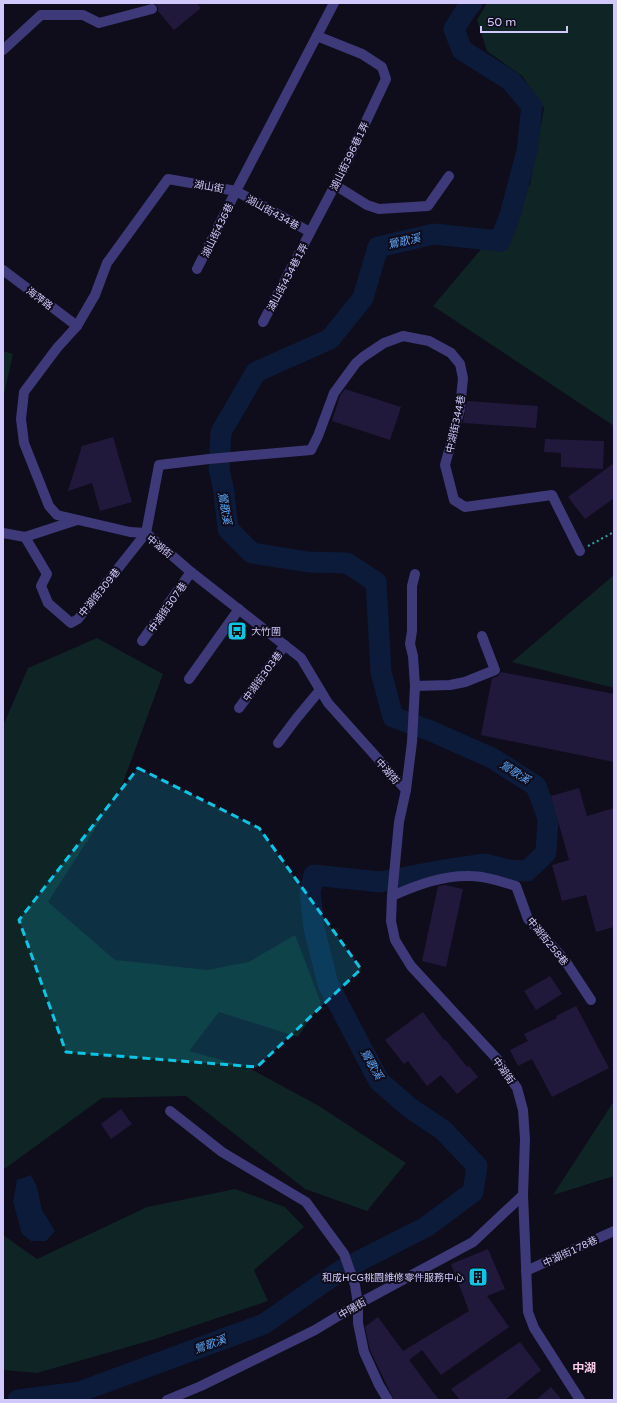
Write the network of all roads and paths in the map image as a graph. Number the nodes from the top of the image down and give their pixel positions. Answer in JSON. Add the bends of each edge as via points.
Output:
{"nodes":[{"id":1,"x":334,"y":3,"type":"edge"},
{"id":2,"x":152,"y":9,"type":"dead end"},
{"id":3,"x":317,"y":36,"type":"junction"},
{"id":4,"x":3,"y":50,"type":"edge"},
{"id":5,"x":449,"y":176,"type":"dead end"},
{"id":6,"x":335,"y":185,"type":"junction"},
{"id":7,"x":236,"y":191,"type":"junction"},
{"id":8,"x":310,"y":232,"type":"junction"},
{"id":9,"x":197,"y":269,"type":"dead end"},
{"id":10,"x":3,"y":270,"type":"edge"},
{"id":11,"x":263,"y":322,"type":"dead end"},
{"id":12,"x":77,"y":326,"type":"junction"},
{"id":13,"x":77,"y":520,"type":"junction"},
{"id":14,"x":614,"y":532,"type":"edge"},
{"id":15,"x":3,"y":533,"type":"edge"},
{"id":16,"x":146,"y":533,"type":"junction"},
{"id":17,"x":25,"y":537,"type":"junction"},
{"id":18,"x":580,"y":551,"type":"joint"},
{"id":19,"x":191,"y":572,"type":"junction"},
{"id":20,"x":415,"y":574,"type":"dead end"},
{"id":21,"x":239,"y":610,"type":"junction"},
{"id":22,"x":482,"y":636,"type":"dead end"},
{"id":23,"x":142,"y":641,"type":"dead end"},
{"id":24,"x":285,"y":645,"type":"junction"},
{"id":25,"x":189,"y":680,"type":"dead end"},
{"id":26,"x":415,"y":686,"type":"junction"},
{"id":27,"x":320,"y":690,"type":"junction"},
{"id":28,"x":239,"y":708,"type":"dead end"},
{"id":29,"x":278,"y":743,"type":"dead end"},
{"id":30,"x":406,"y":790,"type":"junction"},
{"id":31,"x":392,"y":892,"type":"junction"},
{"id":32,"x":591,"y":1000,"type":"dead end"},
{"id":33,"x":170,"y":1111,"type":"dead end"},
{"id":34,"x":523,"y":1195,"type":"junction"},
{"id":35,"x":614,"y":1231,"type":"edge"},
{"id":36,"x":526,"y":1271,"type":"junction"},
{"id":37,"x":358,"y":1304,"type":"junction"},
{"id":38,"x":167,"y":1400,"type":"edge"},
{"id":39,"x":388,"y":1400,"type":"edge"},
{"id":40,"x":580,"y":1400,"type":"edge"}],
"edges":[{"from":1,"to":3,"type":"street","name":"湖山街"},
{"from":2,"to":4,"type":"street","via":[[99,23],[83,15],[41,15]]},
{"from":3,"to":6,"type":"street","name":"湖山街396巷1弄","via":[[362,54],[382,67],[386,80]]},
{"from":3,"to":7,"type":"street","name":"湖山街"},
{"from":5,"to":6,"type":"street","via":[[428,206],[378,209]]},
{"from":6,"to":8,"type":"street","name":"湖山街396巷1弄"},
{"from":7,"to":8,"type":"street","name":"湖山街434巷"},
{"from":7,"to":9,"type":"street","name":"湖山街436巷"},
{"from":7,"to":12,"type":"street","name":"湖山街","via":[[168,179],[107,263],[95,295]]},
{"from":8,"to":11,"type":"street","name":"湖山街434巷1弄"},
{"from":10,"to":12,"type":"street","name":"海萍路"},
{"from":12,"to":13,"type":"street","name":"中湖街","via":[[24,392],[21,419],[24,443],[49,506],[57,515]]},
{"from":13,"to":16,"type":"street","name":"中湖街"},
{"from":13,"to":17,"type":"street"},
{"from":14,"to":18,"type":"path"},
{"from":15,"to":17,"type":"street"},
{"from":16,"to":17,"type":"street","name":"中湖街309巷","via":[[78,619],[71,623],[48,603],[41,586],[47,574]]},
{"from":16,"to":18,"type":"street","name":"中湖街344巷","via":[[159,465],[209,458],[311,450],[334,392],[356,363],[384,343],[403,336],[429,341],[451,353],[460,364],[463,378],[460,409],[446,465],[454,500],[465,507],[552,495]]},
{"from":16,"to":19,"type":"street","name":"中湖街"},
{"from":19,"to":21,"type":"street","name":"中湖街"},
{"from":19,"to":23,"type":"street","name":"中湖街307巷"},
{"from":20,"to":26,"type":"street","via":[[412,586],[410,644]]},
{"from":21,"to":24,"type":"street","name":"中湖街"},
{"from":21,"to":25,"type":"street"},
{"from":22,"to":26,"type":"street","via":[[495,670],[465,682]]},
{"from":24,"to":27,"type":"street","name":"中湖街","via":[[301,658]]},
{"from":24,"to":28,"type":"street","name":"中湖街303巷"},
{"from":26,"to":30,"type":"street"},
{"from":27,"to":29,"type":"street"},
{"from":27,"to":30,"type":"street","name":"中湖街","via":[[328,703]]},
{"from":30,"to":31,"type":"street","name":"中湖街","via":[[399,822]]},
{"from":31,"to":32,"type":"street","name":"中湖街258巷","via":[[444,878],[472,876],[516,886],[528,919],[564,959]]},
{"from":31,"to":34,"type":"street","name":"中湖街","via":[[391,921],[395,940],[410,966],[498,1060],[516,1088],[523,1110],[525,1139]]},
{"from":33,"to":37,"type":"street","via":[[222,1152],[306,1202],[344,1254],[355,1285]]},
{"from":34,"to":36,"type":"street","name":"中湖街"},
{"from":34,"to":37,"type":"street","name":"中陽街","via":[[473,1242]]},
{"from":35,"to":36,"type":"street","name":"中湖街178巷"},
{"from":36,"to":40,"type":"street","name":"中湖街","via":[[528,1312],[534,1328]]},
{"from":37,"to":38,"type":"street","name":"中陽街","via":[[315,1330]]},
{"from":37,"to":39,"type":"street","via":[[358,1323],[364,1352]]}]}
